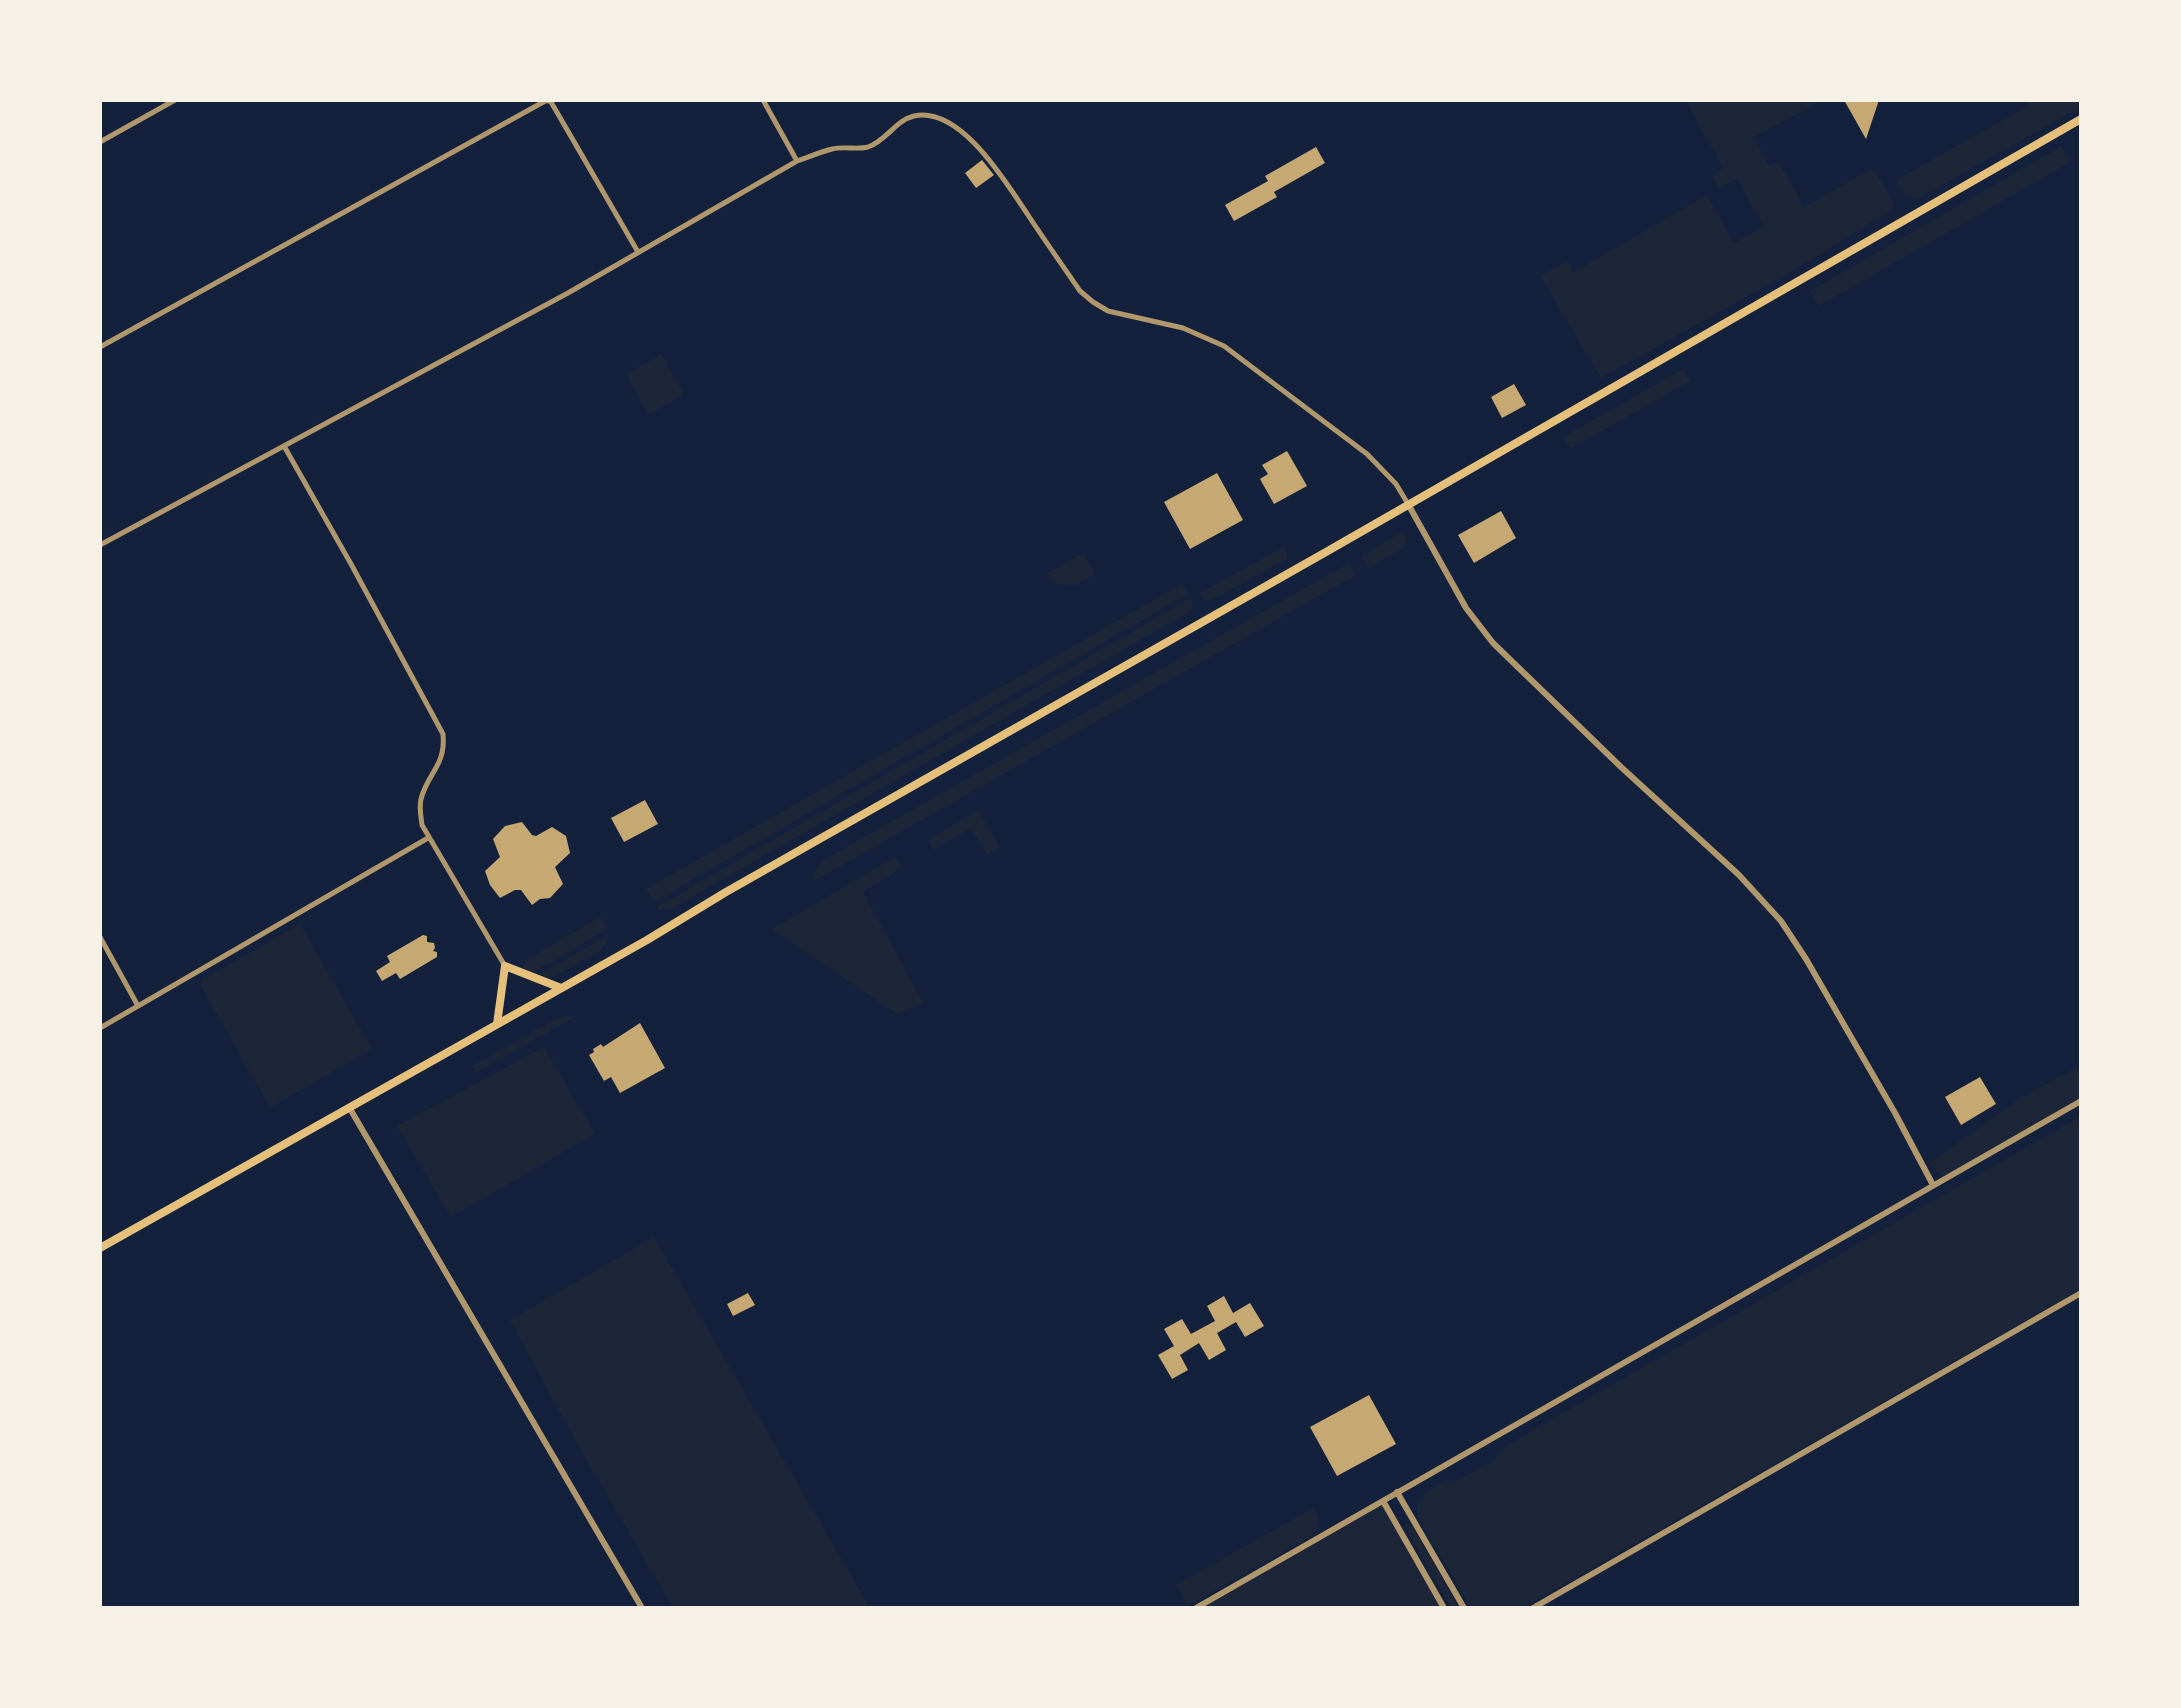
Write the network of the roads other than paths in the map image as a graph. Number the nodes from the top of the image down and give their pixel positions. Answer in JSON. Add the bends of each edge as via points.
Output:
{"nodes":[{"id":1,"x":175,"y":100,"type":"edge"},
{"id":2,"x":546,"y":100,"type":"edge"},
{"id":3,"x":763,"y":100,"type":"edge"},
{"id":4,"x":2081,"y":119,"type":"edge"},
{"id":5,"x":100,"y":142,"type":"edge"},
{"id":6,"x":797,"y":161,"type":"junction"},
{"id":7,"x":638,"y":252,"type":"junction"},
{"id":8,"x":100,"y":347,"type":"edge"},
{"id":9,"x":284,"y":446,"type":"junction"},
{"id":10,"x":1408,"y":504,"type":"junction"},
{"id":11,"x":100,"y":545,"type":"edge"},
{"id":12,"x":429,"y":838,"type":"junction"},
{"id":13,"x":100,"y":937,"type":"edge"},
{"id":14,"x":505,"y":966,"type":"junction"},
{"id":15,"x":561,"y":988,"type":"junction"},
{"id":16,"x":138,"y":1006,"type":"junction"},
{"id":17,"x":497,"y":1024,"type":"junction"},
{"id":18,"x":100,"y":1028,"type":"edge"},
{"id":19,"x":2081,"y":1101,"type":"edge"},
{"id":20,"x":349,"y":1107,"type":"junction"},
{"id":21,"x":1933,"y":1185,"type":"junction"},
{"id":22,"x":100,"y":1248,"type":"edge"},
{"id":23,"x":2081,"y":1293,"type":"edge"},
{"id":24,"x":1397,"y":1492,"type":"junction"},
{"id":25,"x":1383,"y":1501,"type":"junction"},
{"id":26,"x":642,"y":1608,"type":"edge"},
{"id":27,"x":1196,"y":1608,"type":"edge"},
{"id":28,"x":1444,"y":1608,"type":"edge"},
{"id":29,"x":1464,"y":1608,"type":"edge"},
{"id":30,"x":1533,"y":1608,"type":"edge"}],
"edges":[{"from":1,"to":5,"type":"street"},
{"from":2,"to":7,"type":"street"},
{"from":2,"to":8,"type":"street"},
{"from":3,"to":6,"type":"street"},
{"from":4,"to":10,"type":"main road"},
{"from":6,"to":7,"type":"street"},
{"from":6,"to":10,"type":"street","via":[[834,148],[870,146],[916,116],[948,123],[985,154],[1080,291],[1093,302],[1108,311],[1195,332],[1224,346],[1367,454]]},
{"from":7,"to":9,"type":"street"},
{"from":9,"to":11,"type":"street"},
{"from":9,"to":12,"type":"street","via":[[443,734],[442,759],[421,798],[422,825]]},
{"from":10,"to":15,"type":"main road"},
{"from":10,"to":21,"type":"street","via":[[1466,608],[1493,643],[1781,921]]},
{"from":12,"to":14,"type":"street"},
{"from":12,"to":16,"type":"street"},
{"from":13,"to":16,"type":"street"},
{"from":14,"to":15,"type":"main road"},
{"from":14,"to":17,"type":"main road"},
{"from":15,"to":17,"type":"main road"},
{"from":16,"to":18,"type":"street"},
{"from":17,"to":20,"type":"main road"},
{"from":19,"to":21,"type":"street"},
{"from":20,"to":22,"type":"main road"},
{"from":20,"to":26,"type":"street"},
{"from":21,"to":24,"type":"street"},
{"from":23,"to":30,"type":"street"},
{"from":24,"to":25,"type":"street"},
{"from":24,"to":29,"type":"street"},
{"from":25,"to":27,"type":"street"},
{"from":25,"to":28,"type":"street"}]}
